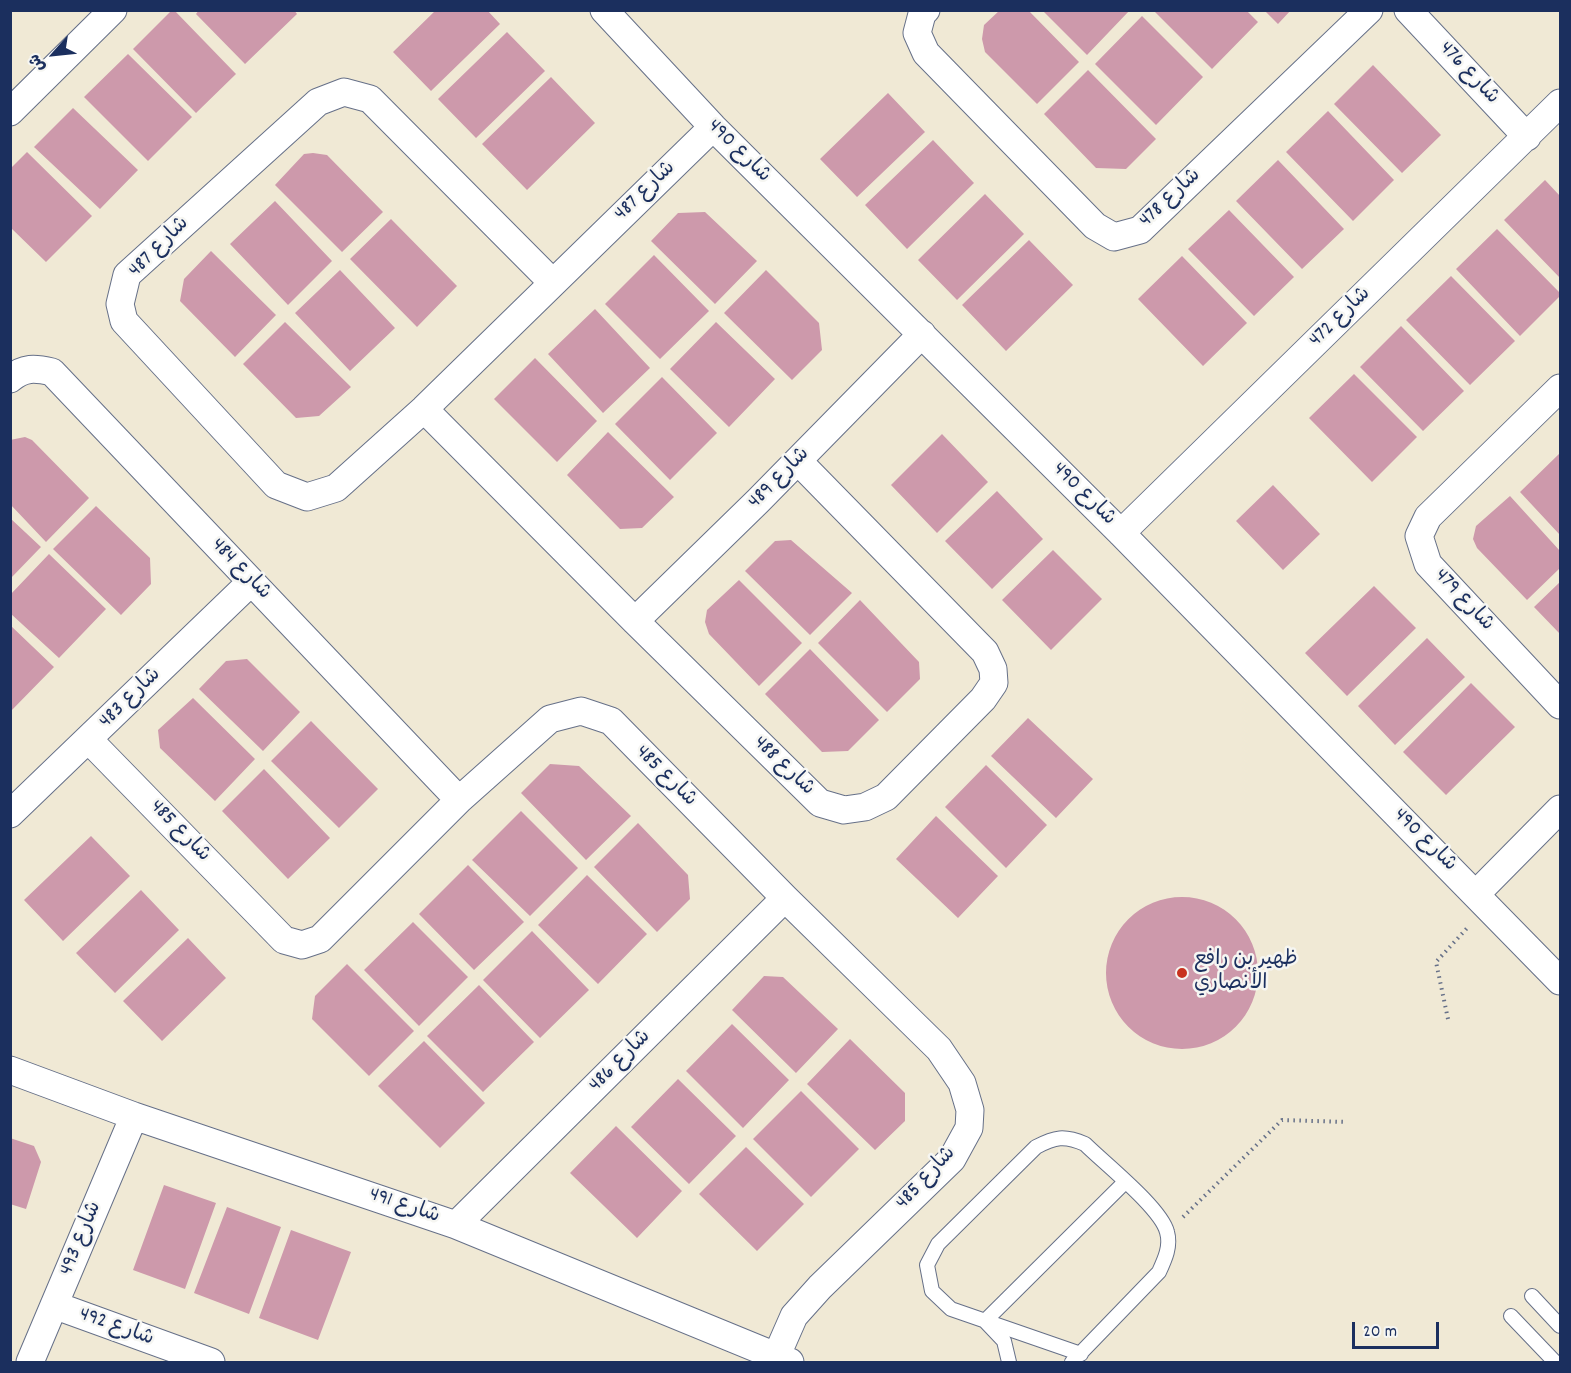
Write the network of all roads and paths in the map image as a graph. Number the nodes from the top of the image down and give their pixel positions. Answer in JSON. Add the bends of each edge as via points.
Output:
{"nodes":[{"id":1,"x":113,"y":10,"type":"edge"},
{"id":2,"x":604,"y":10,"type":"edge"},
{"id":3,"x":926,"y":10,"type":"edge"},
{"id":4,"x":1370,"y":10,"type":"edge"},
{"id":5,"x":1408,"y":10,"type":"edge"},
{"id":6,"x":1560,"y":103,"type":"edge"},
{"id":7,"x":10,"y":112,"type":"edge"},
{"id":8,"x":713,"y":127,"type":"junction"},
{"id":9,"x":1527,"y":137,"type":"junction"},
{"id":10,"x":552,"y":282,"type":"junction"},
{"id":11,"x":922,"y":334,"type":"junction"},
{"id":12,"x":10,"y":379,"type":"edge"},
{"id":13,"x":1560,"y":388,"type":"edge"},
{"id":14,"x":424,"y":409,"type":"junction"},
{"id":15,"x":798,"y":461,"type":"junction"},
{"id":16,"x":1121,"y":533,"type":"junction"},
{"id":17,"x":251,"y":582,"type":"junction"},
{"id":18,"x":635,"y":621,"type":"junction"},
{"id":19,"x":1560,"y":705,"type":"edge"},
{"id":20,"x":89,"y":740,"type":"junction"},
{"id":21,"x":459,"y":800,"type":"junction"},
{"id":22,"x":1560,"y":810,"type":"edge"},
{"id":23,"x":10,"y":814,"type":"edge"},
{"id":24,"x":785,"y":898,"type":"junction"},
{"id":25,"x":1482,"y":900,"type":"junction"},
{"id":26,"x":1560,"y":981,"type":"edge"},
{"id":27,"x":1448,"y":1018,"type":"dead end"},
{"id":28,"x":10,"y":1070,"type":"edge"},
{"id":29,"x":134,"y":1116,"type":"junction"},
{"id":30,"x":1347,"y":1122,"type":"dead end"},
{"id":31,"x":1125,"y":1182,"type":"junction"},
{"id":32,"x":456,"y":1225,"type":"junction"},
{"id":33,"x":1167,"y":1232,"type":"junction"},
{"id":34,"x":1532,"y":1296,"type":"dead end"},
{"id":35,"x":54,"y":1305,"type":"junction"},
{"id":36,"x":1511,"y":1316,"type":"dead end"},
{"id":37,"x":985,"y":1321,"type":"junction"},
{"id":38,"x":1560,"y":1326,"type":"edge"},
{"id":39,"x":1076,"y":1358,"type":"edge"},
{"id":40,"x":783,"y":1360,"type":"edge"},
{"id":41,"x":30,"y":1362,"type":"edge"},
{"id":42,"x":211,"y":1362,"type":"edge"},
{"id":43,"x":1009,"y":1362,"type":"edge"},
{"id":44,"x":1556,"y":1362,"type":"edge"}],
"edges":[{"from":1,"to":7,"type":"street"},
{"from":2,"to":8,"type":"street","name":"شارع 490"},
{"from":3,"to":4,"type":"street","name":"شارع 478","via":[[917,33],[926,53],[1095,226],[1114,237],[1140,230]]},
{"from":5,"to":9,"type":"street","name":"شارع 476"},
{"from":6,"to":9,"type":"street","name":"شارع 472"},
{"from":8,"to":10,"type":"street","name":"شارع 487"},
{"from":8,"to":11,"type":"street","name":"شارع 490"},
{"from":9,"to":16,"type":"street","name":"شارع 472"},
{"from":10,"to":14,"type":"street","name":"شارع 487"},
{"from":10,"to":14,"type":"street","name":"شارع 487","via":[[370,99],[344,92],[318,102],[128,275],[120,304],[124,321],[276,485],[307,497],[336,488]]},
{"from":11,"to":15,"type":"street","name":"شارع 489"},
{"from":11,"to":16,"type":"street","name":"شارع 490"},
{"from":12,"to":17,"type":"street","name":"شارع 484","via":[[34,368],[52,372]]},
{"from":13,"to":19,"type":"street","name":"شارع 479","via":[[1428,517],[1419,536],[1428,564]]},
{"from":14,"to":18,"type":"street","name":"شارع 488"},
{"from":15,"to":18,"type":"street","name":"شارع 489"},
{"from":15,"to":18,"type":"street","name":"شارع 488","via":[[985,652],[993,669],[994,683],[983,699],[886,797],[865,807],[844,810],[820,803]]},
{"from":16,"to":25,"type":"street","name":"شارع 490"},
{"from":17,"to":20,"type":"street","name":"شارع 483"},
{"from":17,"to":21,"type":"street","name":"شارع 484"},
{"from":20,"to":21,"type":"street","name":"شارع 485","via":[[284,940],[302,945],[320,939]]},
{"from":20,"to":23,"type":"street","name":"شارع 483"},
{"from":21,"to":24,"type":"street","name":"شارع 485","via":[[550,719],[581,711],[611,721]]},
{"from":22,"to":25,"type":"street"},
{"from":24,"to":32,"type":"street","name":"شارع 486"},
{"from":24,"to":40,"type":"street","name":"شارع 485","via":[[939,1049],[962,1083],[970,1110],[969,1128],[952,1159],[794,1316]]},
{"from":25,"to":26,"type":"street","name":"شارع 490"},
{"from":25,"to":27,"type":"path","via":[[1436,962]]},
{"from":28,"to":29,"type":"street","name":"شارع 491"},
{"from":29,"to":32,"type":"street","name":"شارع 491"},
{"from":29,"to":35,"type":"street","name":"شارع 493"},
{"from":30,"to":33,"type":"path","via":[[1282,1120]]},
{"from":31,"to":33,"type":"lane","via":[[1155,1211]]},
{"from":31,"to":37,"type":"lane"},
{"from":31,"to":37,"type":"lane","via":[[1084,1144],[1070,1138],[1052,1139],[1036,1148],[938,1244],[927,1265],[932,1291],[951,1309]]},
{"from":32,"to":40,"type":"street","name":"شارع 491"},
{"from":33,"to":39,"type":"lane","via":[[1168,1253],[1159,1272]]},
{"from":34,"to":38,"type":"lane"},
{"from":35,"to":41,"type":"street","name":"شارع 493"},
{"from":35,"to":42,"type":"street","name":"شارع 492"},
{"from":36,"to":44,"type":"lane"},
{"from":37,"to":39,"type":"lane"},
{"from":37,"to":43,"type":"lane","via":[[1004,1341]]}]}
